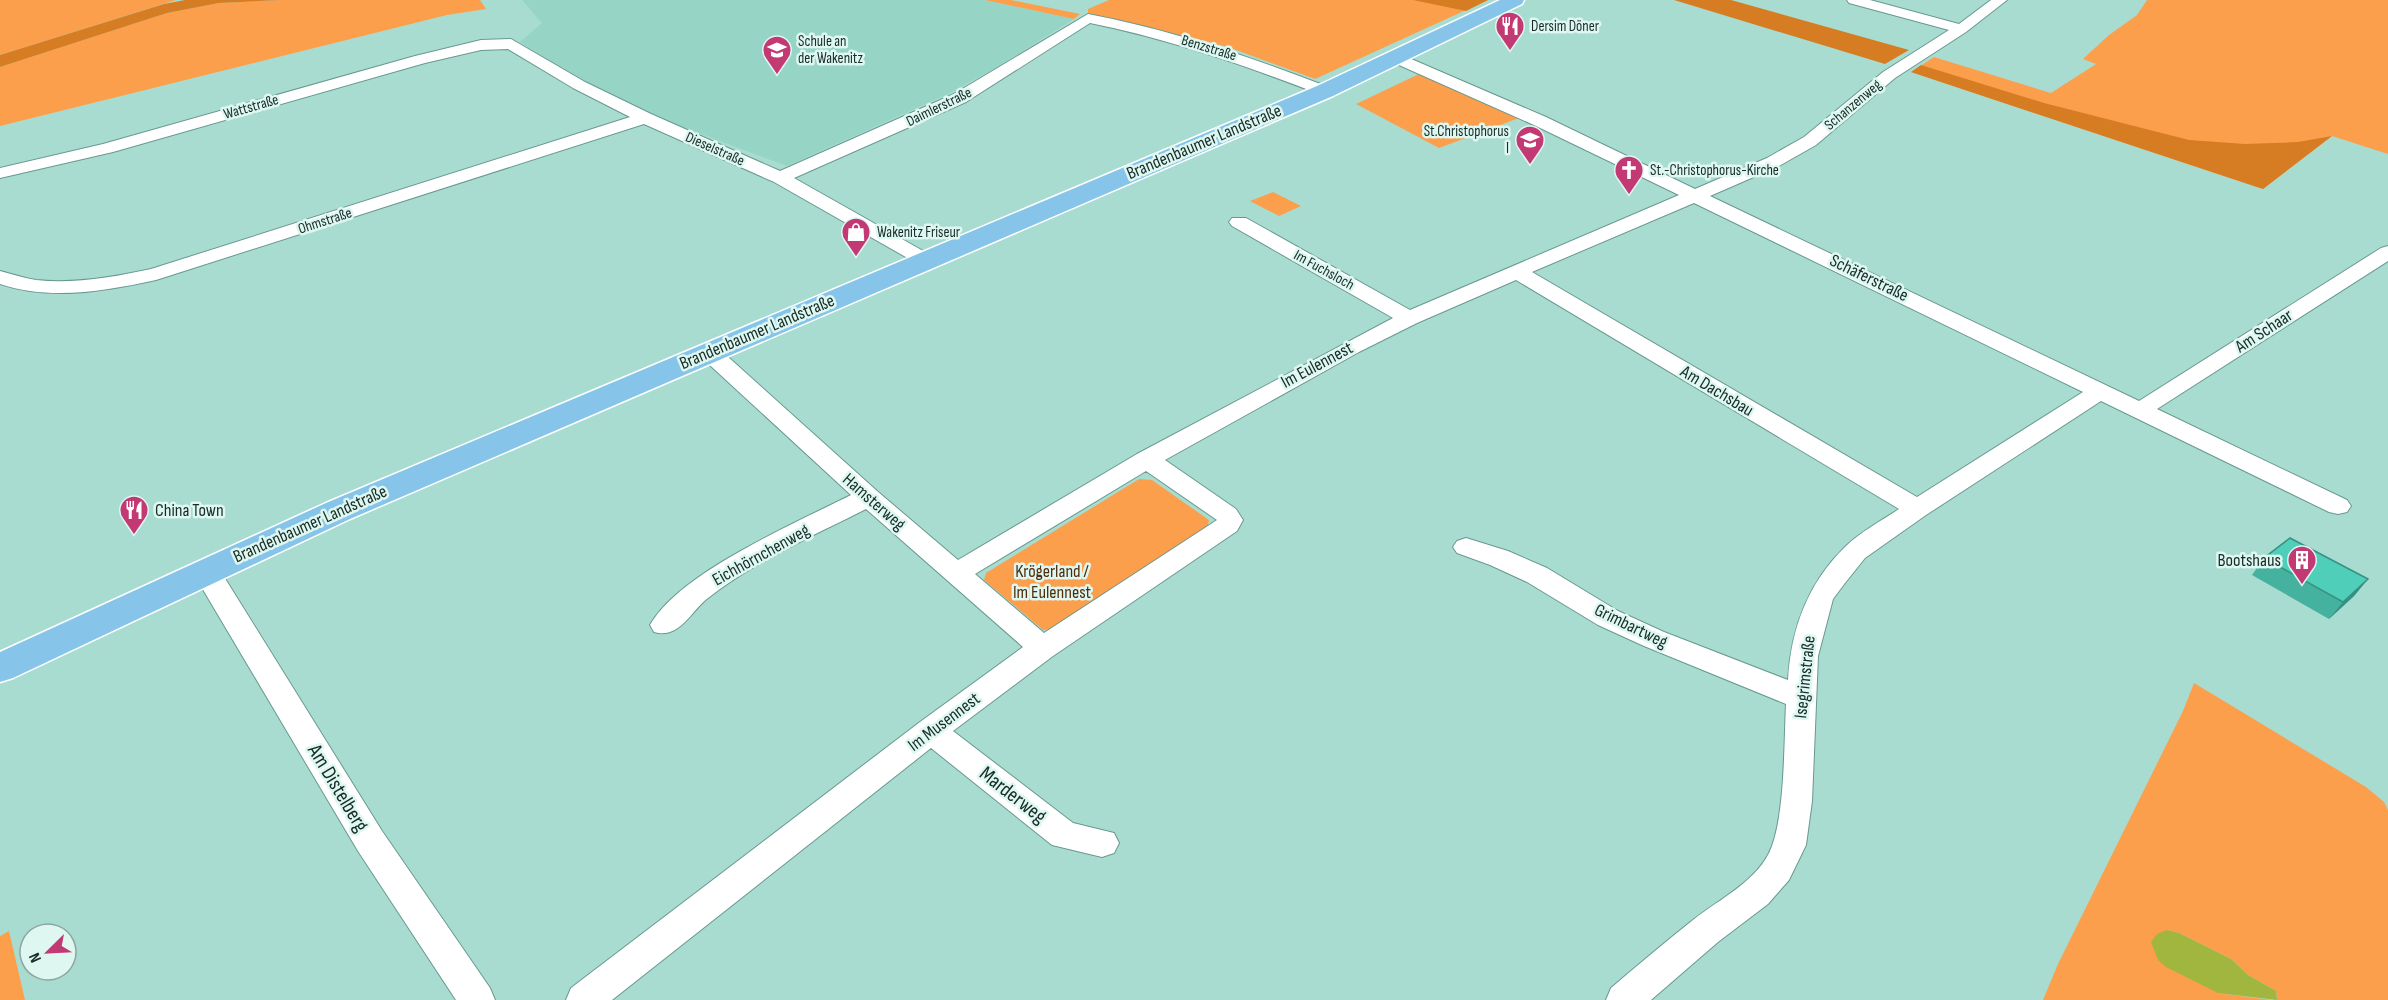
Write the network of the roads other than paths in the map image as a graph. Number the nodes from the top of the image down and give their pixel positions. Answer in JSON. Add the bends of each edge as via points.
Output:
{"nodes":[{"id":1,"x":1515,"y":0,"type":"edge"},
{"id":2,"x":1854,"y":0,"type":"edge"},
{"id":3,"x":2000,"y":0,"type":"edge"},
{"id":4,"x":1088,"y":18,"type":"joint"},
{"id":5,"x":1961,"y":29,"type":"junction"},
{"id":6,"x":503,"y":43,"type":"joint"},
{"id":7,"x":1396,"y":58,"type":"junction"},
{"id":8,"x":1325,"y":91,"type":"junction"},
{"id":9,"x":645,"y":118,"type":"junction"},
{"id":10,"x":0,"y":173,"type":"edge"},
{"id":11,"x":780,"y":178,"type":"junction"},
{"id":12,"x":1698,"y":196,"type":"junction"},
{"id":13,"x":1239,"y":222,"type":"dead end"},
{"id":14,"x":2388,"y":252,"type":"edge"},
{"id":15,"x":926,"y":260,"type":"junction"},
{"id":16,"x":1517,"y":272,"type":"junction"},
{"id":17,"x":0,"y":277,"type":"edge"},
{"id":18,"x":1409,"y":318,"type":"junction"},
{"id":19,"x":709,"y":352,"type":"junction"},
{"id":20,"x":2101,"y":391,"type":"junction"},
{"id":21,"x":2140,"y":410,"type":"junction"},
{"id":22,"x":1146,"y":459,"type":"junction"},
{"id":23,"x":868,"y":498,"type":"junction"},
{"id":24,"x":2338,"y":506,"type":"dead end"},
{"id":25,"x":1917,"y":509,"type":"junction"},
{"id":26,"x":1466,"y":547,"type":"dead end"},
{"id":27,"x":206,"y":571,"type":"junction"},
{"id":28,"x":956,"y":573,"type":"junction"},
{"id":29,"x":664,"y":625,"type":"dead end"},
{"id":30,"x":1043,"y":648,"type":"junction"},
{"id":31,"x":0,"y":668,"type":"edge"},
{"id":32,"x":1800,"y":697,"type":"junction"},
{"id":33,"x":931,"y":731,"type":"junction"},
{"id":34,"x":1102,"y":843,"type":"dead end"},
{"id":35,"x":477,"y":1000,"type":"edge"},
{"id":36,"x":584,"y":1000,"type":"edge"},
{"id":37,"x":1624,"y":1000,"type":"edge"}],
"edges":[{"from":1,"to":7,"type":"main road","name":"Brandenbaumer Landstraße"},
{"from":2,"to":5,"type":"street"},
{"from":3,"to":5,"type":"street","name":"Schanzenweg"},
{"from":4,"to":8,"type":"street","name":"Benzstraße","via":[[1213,48]]},
{"from":4,"to":11,"type":"street","name":"Daimlerstraße","via":[[960,98]]},
{"from":5,"to":12,"type":"street","name":"Schanzenweg","via":[[1889,75],[1810,141]]},
{"from":6,"to":9,"type":"street","name":"Dieselstraße","via":[[517,45],[579,85]]},
{"from":6,"to":10,"type":"street","name":"Wattstraße","via":[[411,61],[117,146]]},
{"from":7,"to":8,"type":"main road","name":"Brandenbaumer Landstraße"},
{"from":7,"to":12,"type":"street","name":"Schäferstraße","via":[[1540,120]]},
{"from":8,"to":15,"type":"main road","name":"Brandenbaumer Landstraße"},
{"from":9,"to":11,"type":"street","name":"Dieselstraße"},
{"from":9,"to":17,"type":"street","name":"Ohmstraße","via":[[156,274],[73,286],[24,284]]},
{"from":11,"to":15,"type":"street","name":"Dieselstraße"},
{"from":12,"to":16,"type":"street","name":"Im Eulennest"},
{"from":12,"to":20,"type":"street","name":"Schäferstraße"},
{"from":13,"to":18,"type":"street","name":"Im Fuchsloch"},
{"from":14,"to":21,"type":"street","name":"Am Schaar"},
{"from":15,"to":19,"type":"main road","name":"Brandenbaumer Landstraße"},
{"from":16,"to":18,"type":"street","name":"Im Eulennest"},
{"from":16,"to":25,"type":"street","name":"Am Dachsbau"},
{"from":18,"to":22,"type":"street","name":"Im Eulennest"},
{"from":19,"to":23,"type":"street","name":"Hamsterweg"},
{"from":19,"to":27,"type":"main road","name":"Brandenbaumer Landstraße"},
{"from":20,"to":21,"type":"street","name":"Schäferstraße"},
{"from":20,"to":25,"type":"street","name":"Isegrimstraße"},
{"from":21,"to":24,"type":"street","name":"Schäferstraße"},
{"from":22,"to":28,"type":"street","name":"Im Eulennest"},
{"from":22,"to":30,"type":"street","name":"Im Musennest","via":[[1230,520],[1228,525]]},
{"from":23,"to":28,"type":"street","name":"Hamsterweg"},
{"from":23,"to":29,"type":"street","name":"Eichhörnchenweg","via":[[753,556],[698,591]]},
{"from":25,"to":32,"type":"street","name":"Isegrimstraße","via":[[1856,552],[1820,598],[1804,656]]},
{"from":26,"to":32,"type":"street","name":"Grimbartweg","via":[[1537,575],[1608,618],[1654,639]]},
{"from":27,"to":31,"type":"main road","name":"Brandenbaumer Landstraße"},
{"from":27,"to":35,"type":"street","name":"Am Distelberg","via":[[370,841]]},
{"from":28,"to":30,"type":"street","name":"Hamsterweg"},
{"from":30,"to":33,"type":"street","name":"Im Musennest"},
{"from":32,"to":37,"type":"street","name":"Isegrimstraße","via":[[1796,801],[1789,845],[1777,870],[1756,893]]},
{"from":33,"to":34,"type":"street","name":"Marderweg","via":[[1064,835]]},
{"from":33,"to":36,"type":"street","name":"Im Musennest"}]}
